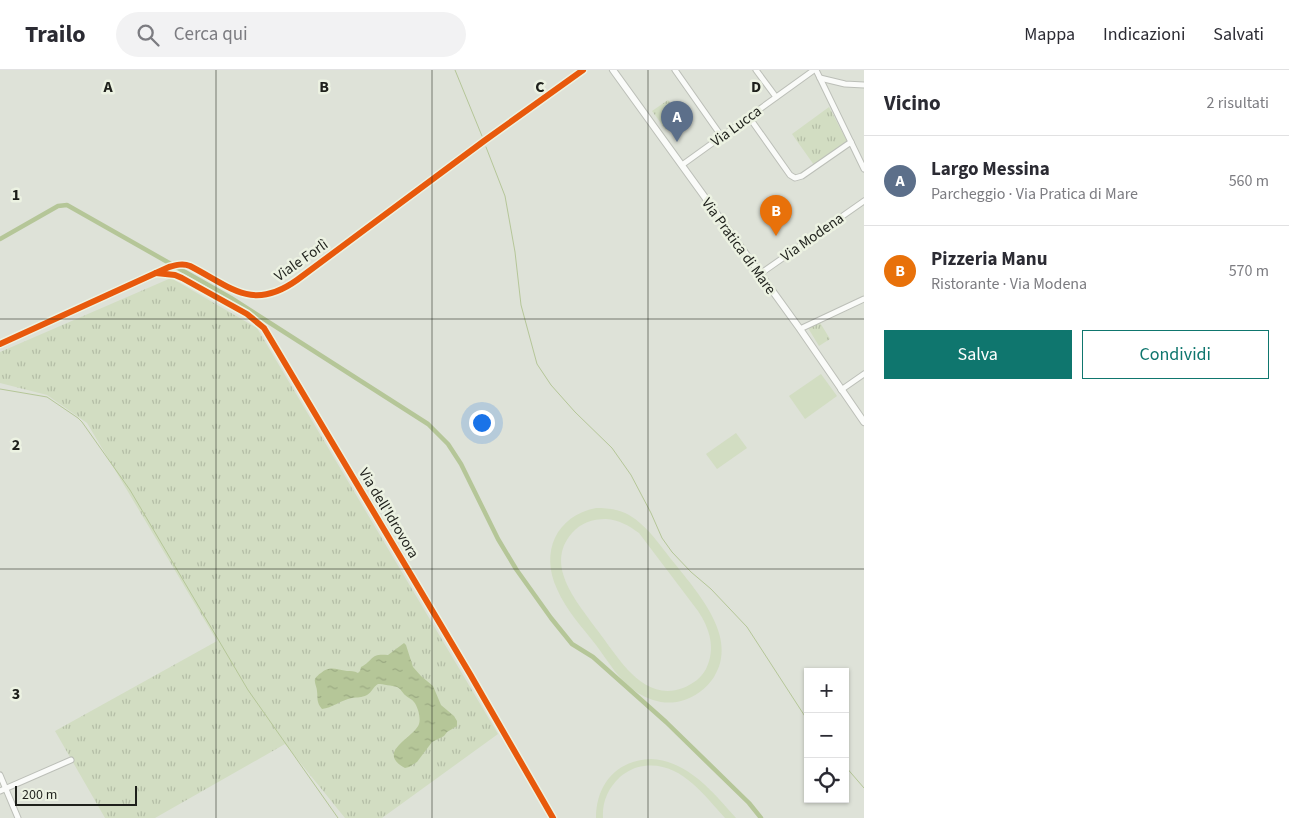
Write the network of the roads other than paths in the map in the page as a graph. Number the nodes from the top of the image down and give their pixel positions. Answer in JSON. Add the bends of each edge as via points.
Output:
{"nodes":[{"id":1,"x":583,"y":70,"type":"edge"},
{"id":2,"x":613,"y":70,"type":"edge"},
{"id":3,"x":675,"y":70,"type":"edge"},
{"id":4,"x":756,"y":70,"type":"edge"},
{"id":5,"x":815,"y":70,"type":"edge"},
{"id":6,"x":820,"y":78,"type":"junction"},
{"id":7,"x":864,"y":85,"type":"edge"},
{"id":8,"x":776,"y":98,"type":"junction"},
{"id":9,"x":749,"y":117,"type":"junction"},
{"id":10,"x":722,"y":137,"type":"junction"},
{"id":11,"x":851,"y":142,"type":"junction"},
{"id":12,"x":682,"y":165,"type":"junction"},
{"id":13,"x":864,"y":168,"type":"edge"},
{"id":14,"x":864,"y":200,"type":"edge"},
{"id":15,"x":156,"y":273,"type":"junction"},
{"id":16,"x":760,"y":274,"type":"junction"},
{"id":17,"x":864,"y":299,"type":"edge"},
{"id":18,"x":800,"y":329,"type":"junction"},
{"id":19,"x":0,"y":344,"type":"edge"},
{"id":20,"x":864,"y":374,"type":"edge"},
{"id":21,"x":840,"y":390,"type":"junction"},
{"id":22,"x":864,"y":422,"type":"edge"},
{"id":23,"x":71,"y":760,"type":"dead end"},
{"id":24,"x":0,"y":775,"type":"edge"},
{"id":25,"x":3,"y":790,"type":"edge"},
{"id":26,"x":18,"y":818,"type":"edge"},
{"id":27,"x":553,"y":818,"type":"edge"}],
"edges":[{"from":1,"to":15,"type":"street","name":"Viale Forlì","via":[[283,290],[269,295],[245,294],[184,264]]},
{"from":2,"to":12,"type":"street","name":"Via Pratica di Mare"},
{"from":3,"to":10,"type":"street"},
{"from":4,"to":8,"type":"street"},
{"from":5,"to":6,"type":"street"},
{"from":5,"to":8,"type":"street","name":"Via Lucca"},
{"from":6,"to":7,"type":"street"},
{"from":6,"to":11,"type":"street"},
{"from":8,"to":9,"type":"street","name":"Via Lucca"},
{"from":9,"to":10,"type":"street","name":"Via Lucca"},
{"from":9,"to":11,"type":"street","via":[[795,178]]},
{"from":10,"to":12,"type":"street","name":"Via Lucca"},
{"from":11,"to":13,"type":"street"},
{"from":12,"to":16,"type":"street","name":"Via Pratica di Mare"},
{"from":14,"to":16,"type":"street","name":"Via Modena"},
{"from":15,"to":19,"type":"street","name":"Viale Forlì"},
{"from":15,"to":27,"type":"street","name":"Via dell'Idrovora","via":[[175,274],[247,314],[264,328]]},
{"from":16,"to":18,"type":"street","name":"Via Pratica di Mare"},
{"from":17,"to":18,"type":"street"},
{"from":18,"to":21,"type":"street","name":"Via Pratica di Mare"},
{"from":20,"to":21,"type":"street"},
{"from":21,"to":22,"type":"street","name":"Via Pratica di Mare"},
{"from":23,"to":25,"type":"street"},
{"from":24,"to":25,"type":"street"},
{"from":25,"to":26,"type":"street"}]}
